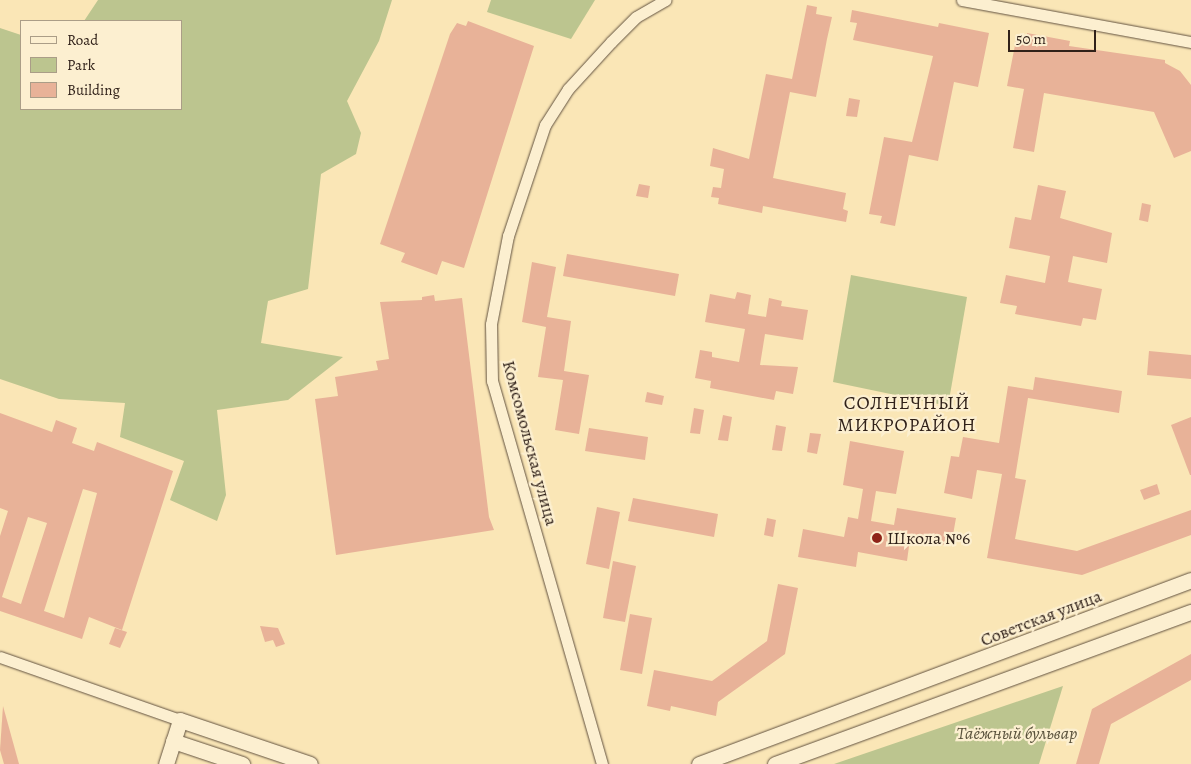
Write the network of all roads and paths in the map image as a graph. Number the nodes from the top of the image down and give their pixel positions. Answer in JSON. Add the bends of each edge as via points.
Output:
{"nodes":[{"id":1,"x":666,"y":0,"type":"edge"},
{"id":2,"x":962,"y":0,"type":"edge"},
{"id":3,"x":1191,"y":42,"type":"edge"},
{"id":4,"x":1191,"y":580,"type":"edge"},
{"id":5,"x":1191,"y":612,"type":"edge"},
{"id":6,"x":0,"y":657,"type":"edge"},
{"id":7,"x":904,"y":690,"type":"junction"},
{"id":8,"x":913,"y":713,"type":"junction"},
{"id":9,"x":180,"y":720,"type":"junction"},
{"id":10,"x":206,"y":729,"type":"junction"},
{"id":11,"x":173,"y":741,"type":"junction"},
{"id":12,"x":196,"y":757,"type":"edge"},
{"id":13,"x":166,"y":764,"type":"edge"},
{"id":14,"x":242,"y":764,"type":"edge"},
{"id":15,"x":310,"y":764,"type":"edge"},
{"id":16,"x":602,"y":764,"type":"edge"},
{"id":17,"x":698,"y":764,"type":"edge"},
{"id":18,"x":775,"y":764,"type":"edge"}],
"edges":[{"from":1,"to":16,"type":"street","name":"Комсомольская улица","via":[[636,17],[611,42],[568,89],[545,125],[508,236],[491,324],[492,381]]},
{"from":2,"to":3,"type":"street"},
{"from":4,"to":7,"type":"street","name":"Советская улица"},
{"from":5,"to":8,"type":"street"},
{"from":6,"to":9,"type":"street"},
{"from":7,"to":8,"type":"street"},
{"from":7,"to":17,"type":"street","name":"Советская улица"},
{"from":8,"to":18,"type":"street"},
{"from":9,"to":10,"type":"street"},
{"from":9,"to":11,"type":"street"},
{"from":10,"to":12,"type":"street"},
{"from":10,"to":15,"type":"street"},
{"from":11,"to":12,"type":"street"},
{"from":11,"to":13,"type":"street"},
{"from":12,"to":14,"type":"street"}]}
